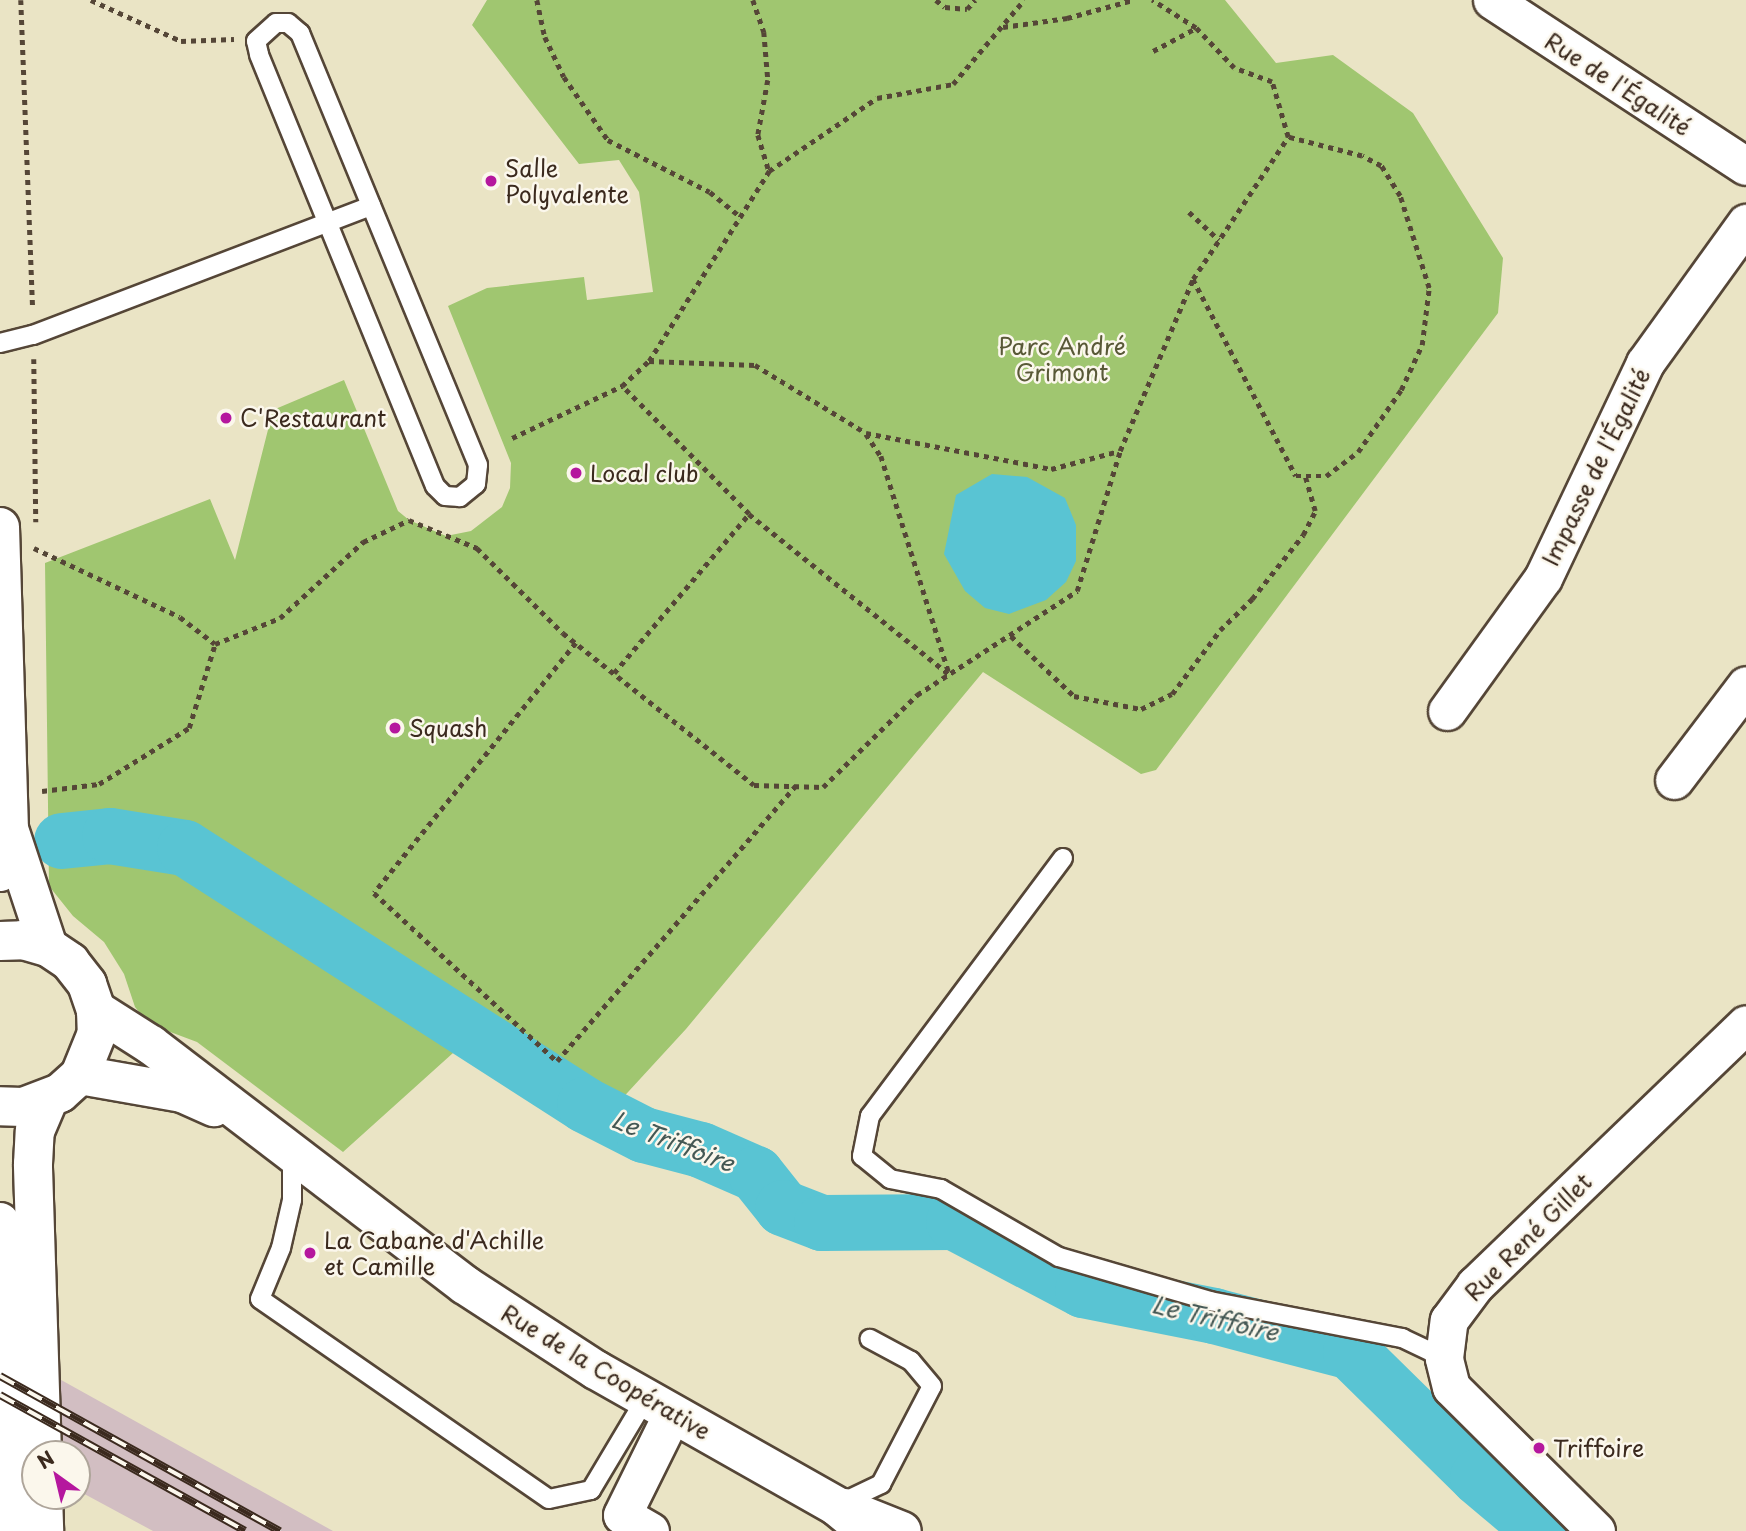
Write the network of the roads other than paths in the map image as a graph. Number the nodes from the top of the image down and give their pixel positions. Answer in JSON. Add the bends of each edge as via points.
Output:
{"nodes":[{"id":1,"x":1492,"y":0,"type":"edge"},
{"id":2,"x":1746,"y":166,"type":"edge"},
{"id":3,"x":371,"y":206,"type":"junction"},
{"id":4,"x":328,"y":222,"type":"junction"},
{"id":5,"x":1746,"y":223,"type":"edge"},
{"id":6,"x":0,"y":343,"type":"edge"},
{"id":7,"x":0,"y":527,"type":"edge"},
{"id":8,"x":0,"y":541,"type":"edge"},
{"id":9,"x":1746,"y":685,"type":"edge"},
{"id":10,"x":1447,"y":711,"type":"dead end"},
{"id":11,"x":1674,"y":780,"type":"dead end"},
{"id":12,"x":8,"y":812,"type":"junction"},
{"id":13,"x":1063,"y":858,"type":"dead end"},
{"id":14,"x":0,"y":872,"type":"edge"},
{"id":15,"x":0,"y":941,"type":"edge"},
{"id":16,"x":48,"y":947,"type":"junction"},
{"id":17,"x":96,"y":1010,"type":"junction"},
{"id":18,"x":1746,"y":1024,"type":"edge"},
{"id":19,"x":80,"y":1075,"type":"junction"},
{"id":20,"x":48,"y":1100,"type":"junction"},
{"id":21,"x":0,"y":1106,"type":"edge"},
{"id":22,"x":251,"y":1124,"type":"junction"},
{"id":23,"x":292,"y":1155,"type":"junction"},
{"id":24,"x":0,"y":1222,"type":"edge"},
{"id":25,"x":870,"y":1339,"type":"dead end"},
{"id":26,"x":1444,"y":1358,"type":"junction"},
{"id":27,"x":659,"y":1406,"type":"junction"},
{"id":28,"x":42,"y":1440,"type":"edge"},
{"id":29,"x":836,"y":1506,"type":"junction"},
{"id":30,"x":43,"y":1510,"type":"edge"},
{"id":31,"x":629,"y":1526,"type":"edge"},
{"id":32,"x":9,"y":1531,"type":"edge"},
{"id":33,"x":44,"y":1531,"type":"edge"},
{"id":34,"x":867,"y":1531,"type":"edge"},
{"id":35,"x":902,"y":1531,"type":"edge"},
{"id":36,"x":1596,"y":1531,"type":"edge"}],
"edges":[{"from":1,"to":2,"type":"street","name":"Rue de l'Égalité"},
{"from":3,"to":4,"type":"lane"},
{"from":3,"to":4,"type":"lane","via":[[300,33],[288,23],[276,23],[256,41]]},
{"from":3,"to":4,"type":"lane","via":[[478,465],[476,484],[460,497],[445,496],[435,486]]},
{"from":4,"to":6,"type":"lane","via":[[33,335]]},
{"from":5,"to":10,"type":"street","name":"Impasse de l'Égalité","via":[[1644,363],[1543,578]]},
{"from":7,"to":8,"type":"street"},
{"from":8,"to":12,"type":"street"},
{"from":9,"to":11,"type":"street"},
{"from":12,"to":14,"type":"street"},
{"from":12,"to":16,"type":"street"},
{"from":13,"to":26,"type":"lane","via":[[870,1116],[862,1156],[890,1179],[941,1189],[1059,1257],[1210,1301],[1402,1338]]},
{"from":15,"to":16,"type":"street","via":[[23,940]]},
{"from":16,"to":17,"type":"street","via":[[70,962],[87,984]]},
{"from":17,"to":19,"type":"street","via":[[97,1033]]},
{"from":17,"to":22,"type":"street","name":"Rue de la Coopérative","via":[[151,1045]]},
{"from":18,"to":26,"type":"street","name":"Rue René Gillet","via":[[1475,1285],[1450,1321]]},
{"from":19,"to":20,"type":"street"},
{"from":19,"to":22,"type":"street","name":"Rue de la Coopérative","via":[[182,1093]]},
{"from":20,"to":21,"type":"street"},
{"from":20,"to":28,"type":"street","via":[[35,1130],[33,1164]]},
{"from":22,"to":23,"type":"street","name":"Rue de la Coopérative"},
{"from":23,"to":27,"type":"street","name":"Rue de la Coopérative","via":[[465,1286]]},
{"from":23,"to":27,"type":"lane","via":[[289,1212],[281,1248],[260,1299],[538,1492],[550,1499],[590,1490]]},
{"from":24,"to":32,"type":"street"},
{"from":25,"to":29,"type":"lane","via":[[911,1362],[932,1386],[881,1483]]},
{"from":26,"to":36,"type":"street","name":"Rue René Gillet","via":[[1451,1387],[1472,1413]]},
{"from":27,"to":29,"type":"street","name":"Rue de la Coopérative"},
{"from":27,"to":31,"type":"street"},
{"from":29,"to":34,"type":"street","name":"Rue de la Coopérative"},
{"from":29,"to":35,"type":"street","name":"Rue de la Coopérative"},
{"from":30,"to":33,"type":"street"}]}
